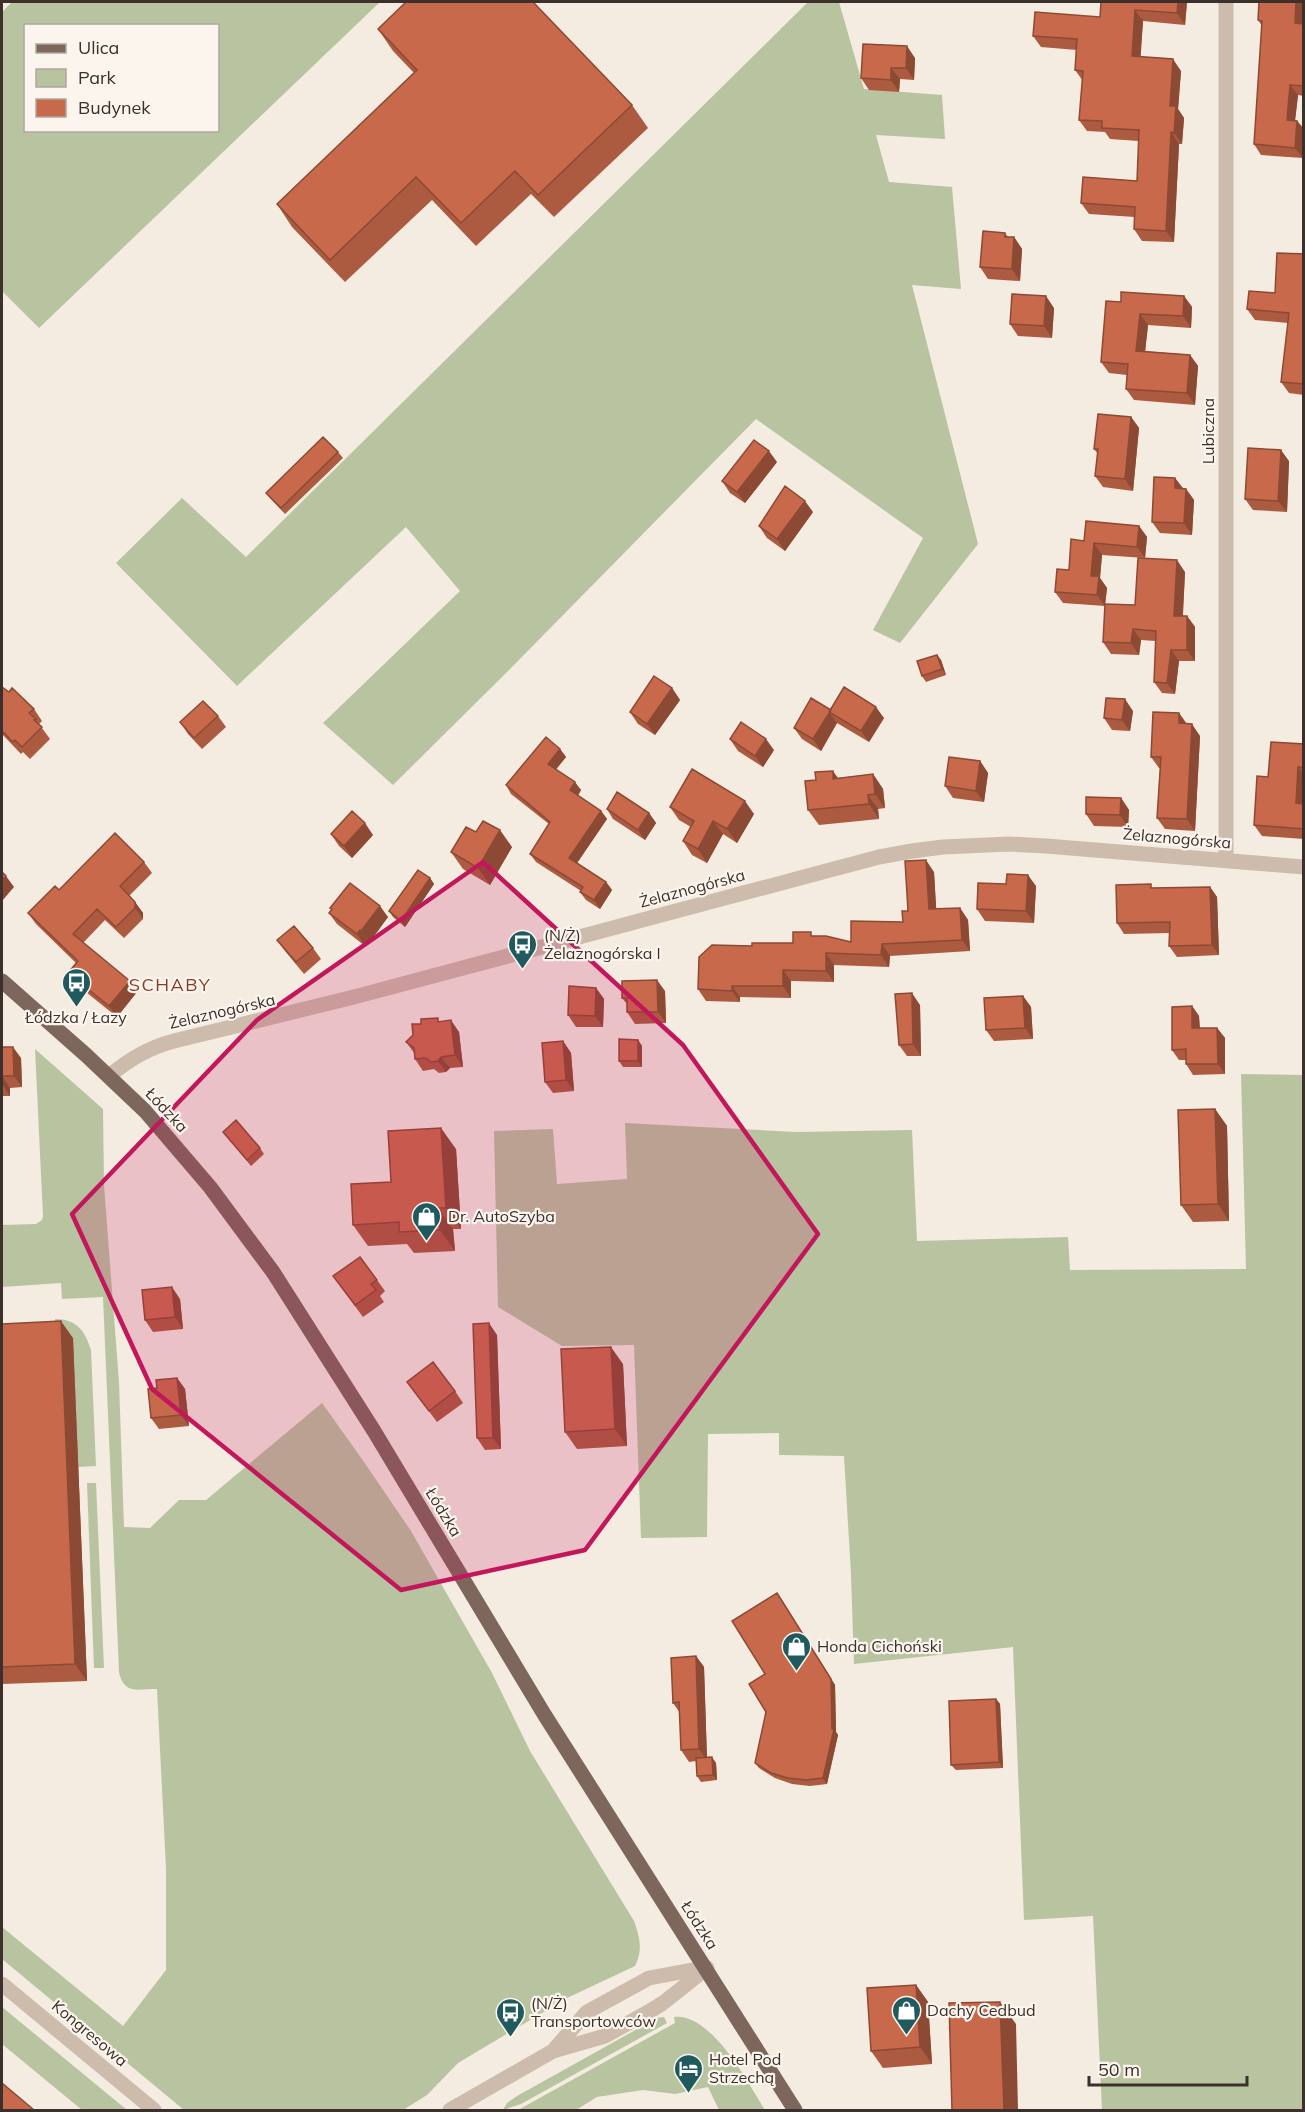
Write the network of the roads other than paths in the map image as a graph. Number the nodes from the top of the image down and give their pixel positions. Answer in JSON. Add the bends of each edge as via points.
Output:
{"nodes":[{"id":1,"x":1226,"y":2,"type":"edge"},
{"id":2,"x":1226,"y":860,"type":"junction"},
{"id":3,"x":1304,"y":867,"type":"edge"},
{"id":4,"x":2,"y":981,"type":"edge"},
{"id":5,"x":109,"y":1076,"type":"junction"},
{"id":6,"x":706,"y":1968,"type":"junction"},
{"id":7,"x":2,"y":1984,"type":"edge"},
{"id":8,"x":553,"y":2051,"type":"junction"},
{"id":9,"x":154,"y":2110,"type":"edge"},
{"id":10,"x":450,"y":2110,"type":"edge"},
{"id":11,"x":795,"y":2110,"type":"edge"}],
"edges":[{"from":1,"to":2,"type":"street","name":"Lubiczna"},
{"from":2,"to":3,"type":"street","name":"Żelaznogórska"},
{"from":2,"to":5,"type":"street","name":"Żelaznogórska","via":[[1009,844],[943,847],[879,857],[164,1044],[138,1054]]},
{"from":4,"to":5,"type":"main road","name":"Łódzka"},
{"from":5,"to":6,"type":"main road","name":"Łódzka","via":[[145,1111],[210,1187],[273,1272]]},
{"from":6,"to":8,"type":"street","via":[[663,2003],[604,2036]]},
{"from":6,"to":8,"type":"street","via":[[649,1978],[587,2013]]},
{"from":6,"to":11,"type":"main road","name":"Łódzka"},
{"from":7,"to":9,"type":"street","name":"Kongresowa"},
{"from":8,"to":10,"type":"street"}]}
